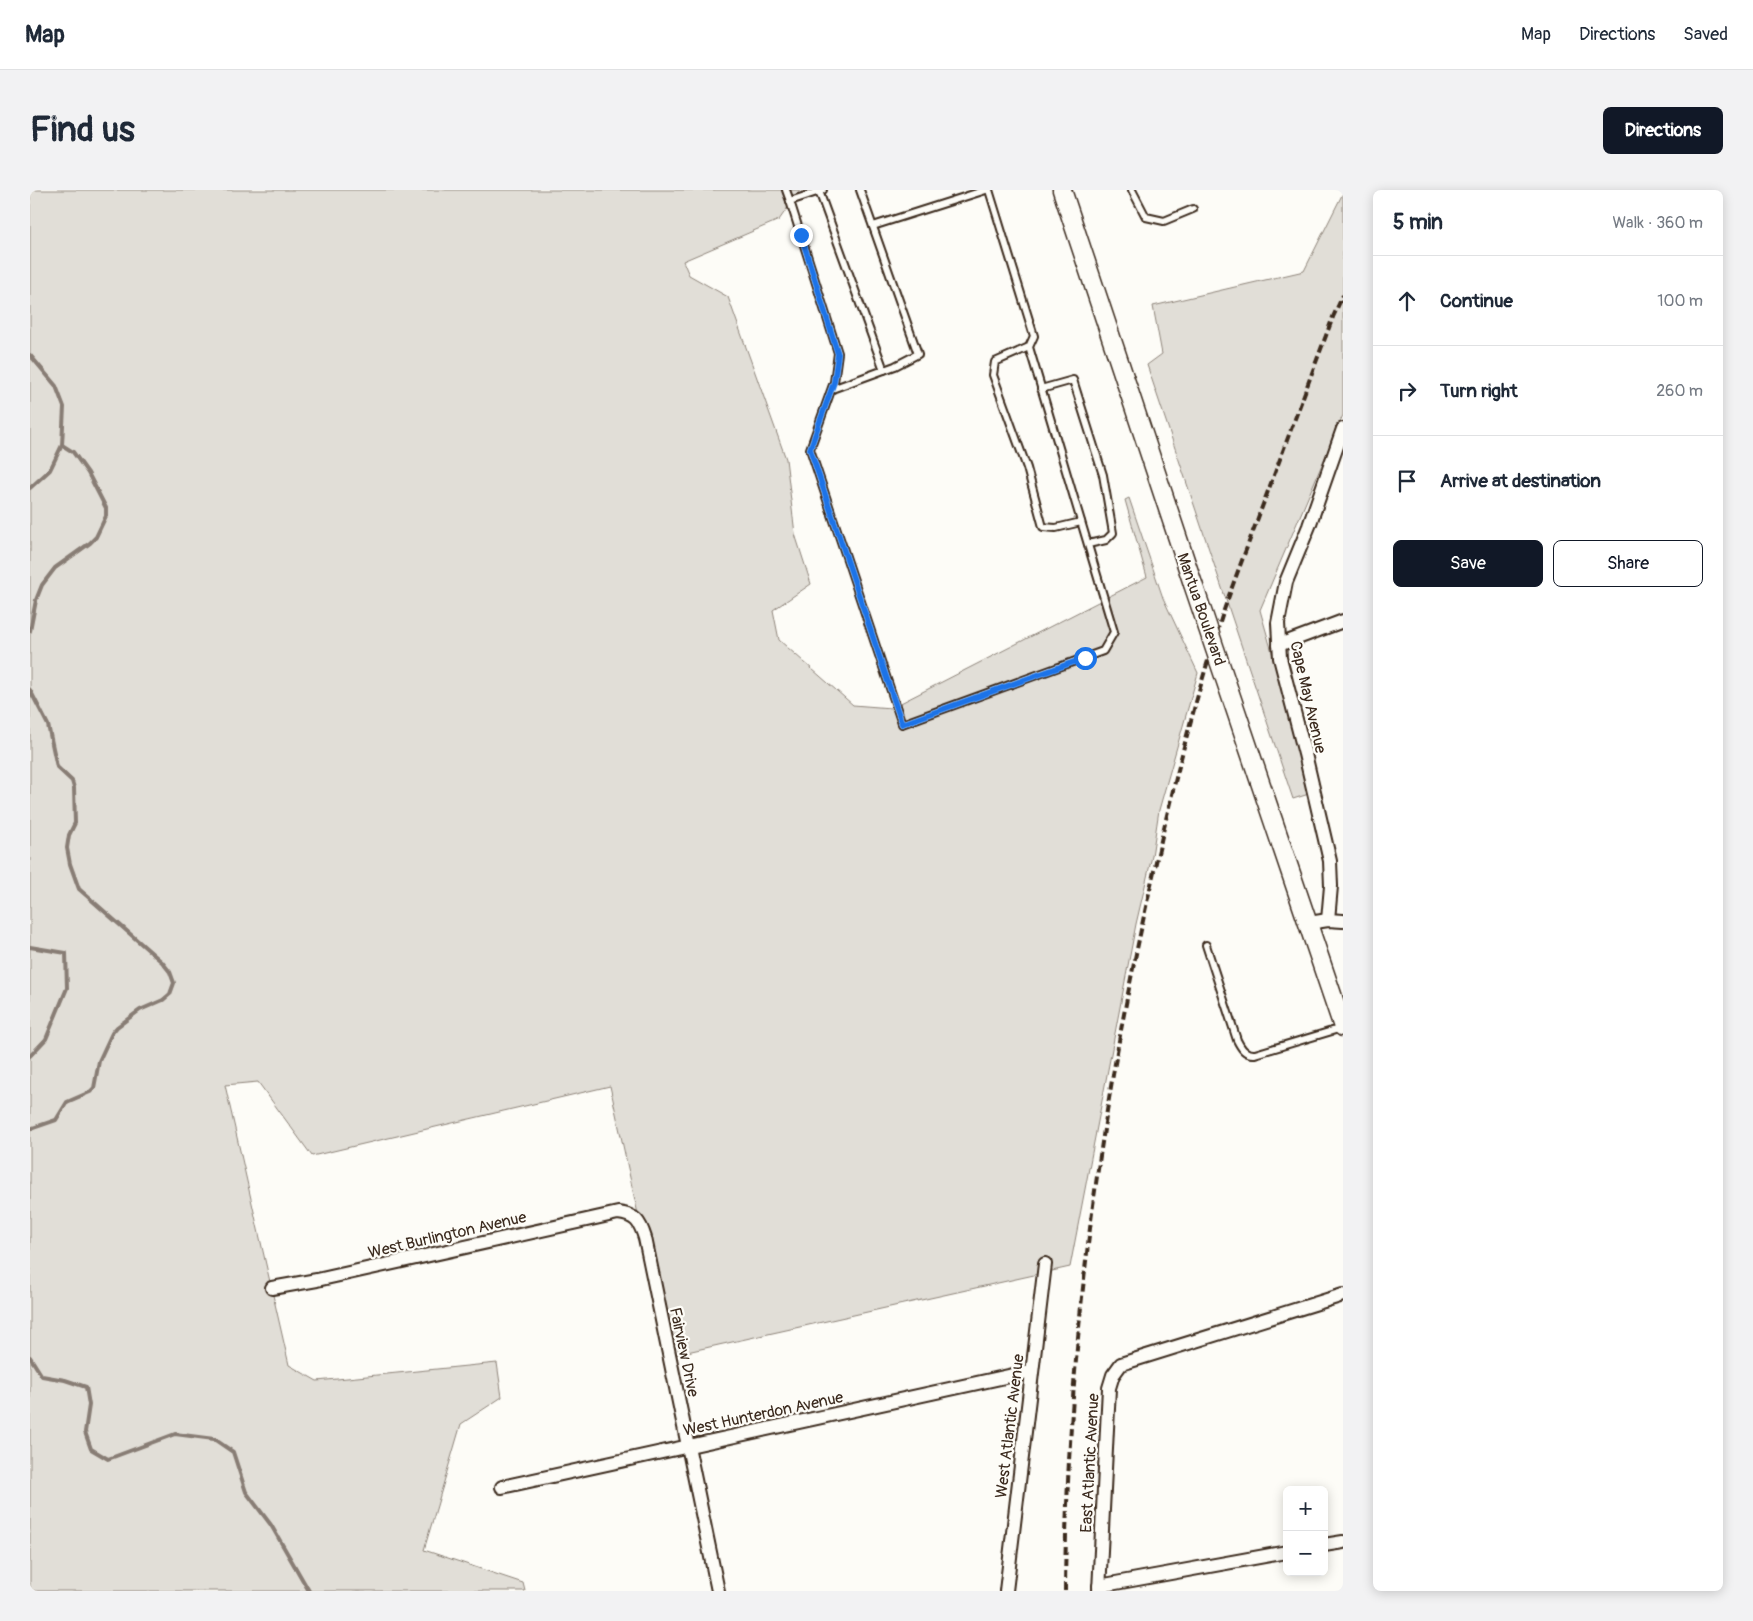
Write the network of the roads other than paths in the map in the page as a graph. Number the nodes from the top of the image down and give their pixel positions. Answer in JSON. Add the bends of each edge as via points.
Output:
{"nodes":[{"id":1,"x":786,"y":190,"type":"edge"},
{"id":2,"x":860,"y":190,"type":"edge"},
{"id":3,"x":988,"y":190,"type":"edge"},
{"id":4,"x":1062,"y":190,"type":"edge"},
{"id":5,"x":1132,"y":190,"type":"edge"},
{"id":6,"x":821,"y":191,"type":"edge"},
{"id":7,"x":790,"y":201,"type":"junction"},
{"id":8,"x":1193,"y":209,"type":"dead end"},
{"id":9,"x":873,"y":226,"type":"junction"},
{"id":10,"x":1029,"y":347,"type":"junction"},
{"id":11,"x":884,"y":370,"type":"junction"},
{"id":12,"x":832,"y":389,"type":"junction"},
{"id":13,"x":1041,"y":389,"type":"junction"},
{"id":14,"x":1343,"y":429,"type":"edge"},
{"id":15,"x":1081,"y":522,"type":"junction"},
{"id":16,"x":1088,"y":544,"type":"junction"},
{"id":17,"x":1343,"y":621,"type":"edge"},
{"id":18,"x":1279,"y":645,"type":"junction"},
{"id":19,"x":1328,"y":920,"type":"junction"},
{"id":20,"x":1343,"y":922,"type":"edge"},
{"id":21,"x":1309,"y":923,"type":"junction"},
{"id":22,"x":1206,"y":945,"type":"dead end"},
{"id":23,"x":1343,"y":1027,"type":"edge"},
{"id":24,"x":628,"y":1214,"type":"joint"},
{"id":25,"x":1044,"y":1264,"type":"dead end"},
{"id":26,"x":272,"y":1288,"type":"dead end"},
{"id":27,"x":1343,"y":1295,"type":"edge"},
{"id":28,"x":1032,"y":1371,"type":"junction"},
{"id":29,"x":688,"y":1446,"type":"junction"},
{"id":30,"x":502,"y":1487,"type":"dead end"},
{"id":31,"x":1343,"y":1542,"type":"edge"},
{"id":32,"x":1328,"y":1544,"type":"edge"},
{"id":33,"x":1283,"y":1553,"type":"edge"},
{"id":34,"x":1099,"y":1589,"type":"edge"},
{"id":35,"x":718,"y":1591,"type":"edge"},
{"id":36,"x":1006,"y":1591,"type":"edge"}],
"edges":[{"from":1,"to":7,"type":"lane"},
{"from":2,"to":9,"type":"lane"},
{"from":3,"to":9,"type":"lane"},
{"from":3,"to":10,"type":"lane","via":[[1034,336]]},
{"from":4,"to":21,"type":"main road","name":"Mantua Boulevard","bridge":true},
{"from":5,"to":8,"type":"lane","via":[[1146,218],[1164,221]]},
{"from":6,"to":7,"type":"lane"},
{"from":6,"to":11,"type":"lane"},
{"from":7,"to":12,"type":"lane","via":[[838,354]]},
{"from":9,"to":11,"type":"lane","via":[[918,354]]},
{"from":10,"to":13,"type":"lane"},
{"from":10,"to":15,"type":"lane","via":[[995,362],[993,375],[1027,468],[1042,527],[1056,528]]},
{"from":11,"to":12,"type":"lane"},
{"from":12,"to":16,"type":"lane","via":[[810,449],[902,724],[1103,651],[1114,632]]},
{"from":13,"to":15,"type":"lane"},
{"from":13,"to":16,"type":"lane","via":[[1073,380],[1103,475],[1113,533],[1106,540]]},
{"from":14,"to":18,"type":"street","name":"Cape May Avenue","via":[[1286,582],[1278,623]]},
{"from":15,"to":16,"type":"lane"},
{"from":17,"to":18,"type":"street"},
{"from":18,"to":19,"type":"street","name":"Cape May Avenue","via":[[1330,861]]},
{"from":19,"to":20,"type":"street"},
{"from":19,"to":21,"type":"street"},
{"from":21,"to":23,"type":"main road","name":"Mantua Boulevard"},
{"from":22,"to":23,"type":"lane","via":[[1240,1047],[1250,1055]]},
{"from":24,"to":26,"type":"street","name":"West Burlington Avenue","via":[[618,1213]]},
{"from":24,"to":29,"type":"street","name":"Fairview Drive","via":[[641,1226],[645,1238]]},
{"from":25,"to":28,"type":"street","name":"West Atlantic Avenue"},
{"from":27,"to":34,"type":"street","name":"East Atlantic Avenue","via":[[1120,1364],[1109,1388]]},
{"from":28,"to":29,"type":"street","name":"West Hunterdon Avenue"},
{"from":28,"to":36,"type":"street","name":"West Atlantic Avenue"},
{"from":29,"to":30,"type":"street","name":"West Hunterdon Avenue"},
{"from":29,"to":35,"type":"street","name":"Fairview Drive"},
{"from":31,"to":32,"type":"street"},
{"from":33,"to":34,"type":"street"}]}
